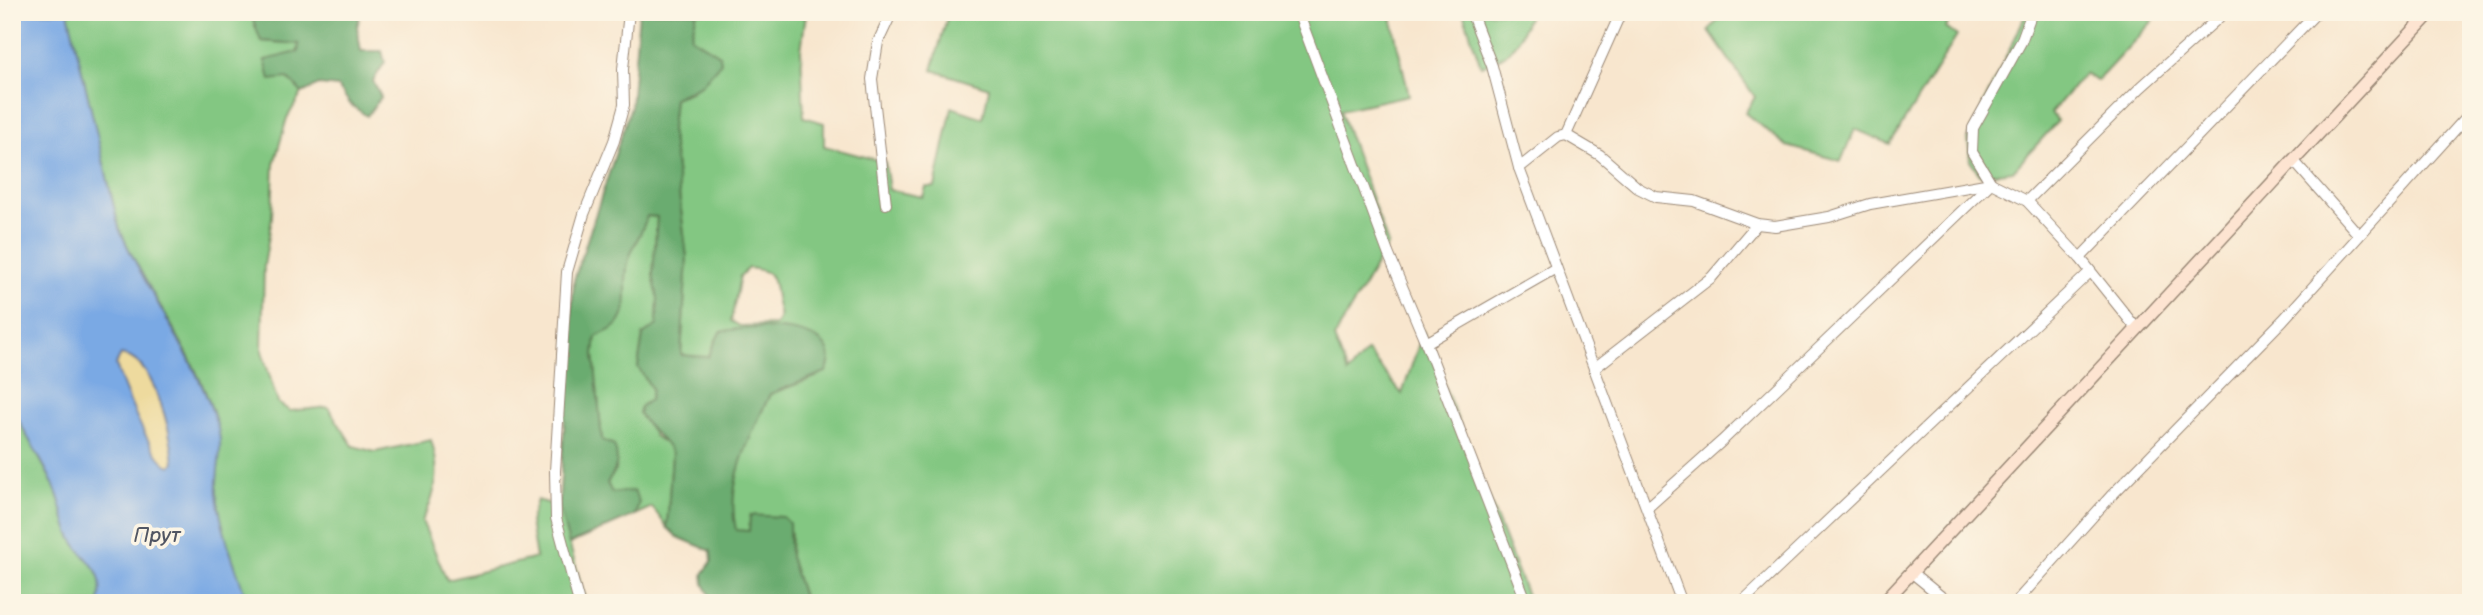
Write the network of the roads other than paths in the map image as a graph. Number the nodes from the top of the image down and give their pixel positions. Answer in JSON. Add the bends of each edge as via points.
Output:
{"nodes":[{"id":1,"x":629,"y":12,"type":"edge"},
{"id":2,"x":892,"y":12,"type":"edge"},
{"id":3,"x":1298,"y":12,"type":"edge"},
{"id":4,"x":1471,"y":12,"type":"edge"},
{"id":5,"x":1621,"y":12,"type":"edge"},
{"id":6,"x":2032,"y":12,"type":"edge"},
{"id":7,"x":2225,"y":12,"type":"edge"},
{"id":8,"x":2317,"y":12,"type":"edge"},
{"id":9,"x":2431,"y":12,"type":"edge"},
{"id":10,"x":2471,"y":112,"type":"edge"},
{"id":11,"x":1566,"y":135,"type":"junction"},
{"id":12,"x":2293,"y":160,"type":"junction"},
{"id":13,"x":1520,"y":168,"type":"junction"},
{"id":14,"x":1991,"y":183,"type":"junction"},
{"id":15,"x":2027,"y":201,"type":"junction"},
{"id":16,"x":886,"y":204,"type":"dead end"},
{"id":17,"x":1757,"y":224,"type":"junction"},
{"id":18,"x":2358,"y":234,"type":"junction"},
{"id":19,"x":2080,"y":258,"type":"junction"},
{"id":20,"x":1556,"y":268,"type":"junction"},
{"id":21,"x":2090,"y":272,"type":"junction"},
{"id":22,"x":2136,"y":328,"type":"junction"},
{"id":23,"x":1426,"y":343,"type":"junction"},
{"id":24,"x":1597,"y":367,"type":"junction"},
{"id":25,"x":1647,"y":508,"type":"junction"},
{"id":26,"x":1911,"y":572,"type":"junction"},
{"id":27,"x":579,"y":603,"type":"edge"},
{"id":28,"x":1527,"y":603,"type":"edge"},
{"id":29,"x":1682,"y":603,"type":"edge"},
{"id":30,"x":1741,"y":603,"type":"edge"},
{"id":31,"x":1883,"y":603,"type":"edge"},
{"id":32,"x":1949,"y":603,"type":"edge"},
{"id":33,"x":2015,"y":603,"type":"edge"}],
"edges":[{"from":1,"to":27,"type":"street","via":[[624,105],[567,272],[556,518]]},
{"from":2,"to":16,"type":"street","via":[[878,42],[872,79]]},
{"from":3,"to":23,"type":"street"},
{"from":4,"to":13,"type":"street","via":[[1492,66]]},
{"from":5,"to":11,"type":"street"},
{"from":6,"to":14,"type":"street","via":[[2021,43],[1973,128],[1972,152]]},
{"from":7,"to":15,"type":"street","via":[[2140,88]]},
{"from":8,"to":19,"type":"street"},
{"from":9,"to":12,"type":"main road"},
{"from":10,"to":18,"type":"street"},
{"from":11,"to":13,"type":"street"},
{"from":11,"to":17,"type":"street","via":[[1656,197],[1694,201]]},
{"from":12,"to":18,"type":"street"},
{"from":12,"to":22,"type":"main road"},
{"from":13,"to":20,"type":"street"},
{"from":14,"to":15,"type":"street"},
{"from":14,"to":17,"type":"street","via":[[1870,204],[1790,225]]},
{"from":14,"to":25,"type":"street"},
{"from":15,"to":19,"type":"street"},
{"from":17,"to":24,"type":"street","via":[[1712,277]]},
{"from":18,"to":33,"type":"street","via":[[2283,320],[2111,496]]},
{"from":19,"to":21,"type":"street"},
{"from":20,"to":23,"type":"street"},
{"from":20,"to":24,"type":"street"},
{"from":21,"to":22,"type":"street"},
{"from":21,"to":30,"type":"street"},
{"from":22,"to":26,"type":"main road"},
{"from":23,"to":28,"type":"street"},
{"from":24,"to":25,"type":"street"},
{"from":25,"to":29,"type":"street"},
{"from":26,"to":31,"type":"main road"},
{"from":26,"to":32,"type":"street"}]}
